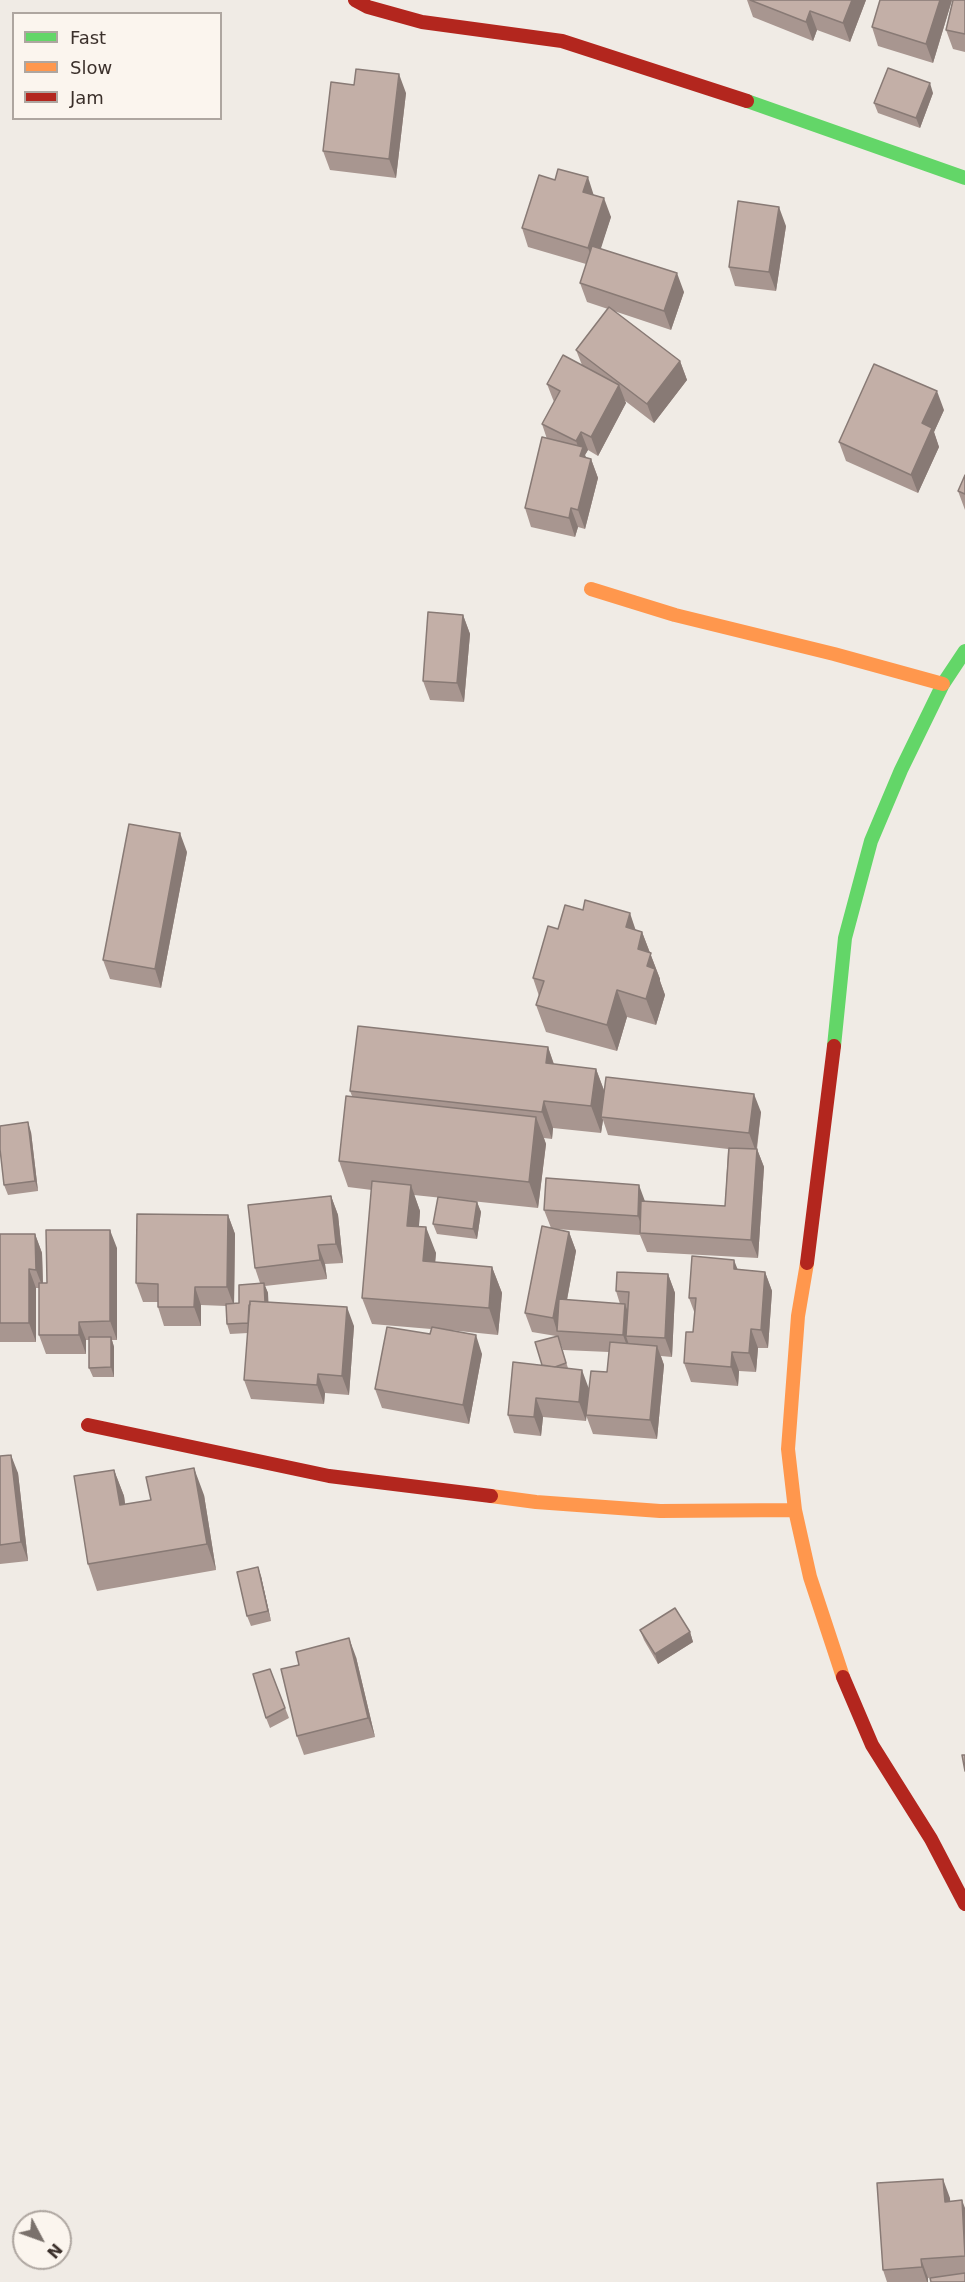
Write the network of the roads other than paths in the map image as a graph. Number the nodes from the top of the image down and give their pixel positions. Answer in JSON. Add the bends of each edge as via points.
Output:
{"nodes":[{"id":1,"x":355,"y":0,"type":"edge"},
{"id":2,"x":965,"y":178,"type":"edge"},
{"id":3,"x":591,"y":589,"type":"dead end"},
{"id":4,"x":965,"y":651,"type":"edge"},
{"id":5,"x":943,"y":684,"type":"junction"},
{"id":6,"x":88,"y":1425,"type":"dead end"},
{"id":7,"x":795,"y":1510,"type":"junction"},
{"id":8,"x":965,"y":1904,"type":"edge"}],
"edges":[{"from":1,"to":2,"type":"street","via":[[422,22],[562,41],[784,112]]},
{"from":3,"to":5,"type":"street","via":[[675,615]]},
{"from":4,"to":5,"type":"street"},
{"from":5,"to":7,"type":"street","via":[[871,841],[845,938],[813,1224],[798,1316],[788,1449]]},
{"from":6,"to":7,"type":"street","via":[[329,1476],[536,1502],[660,1511]]},
{"from":7,"to":8,"type":"street","via":[[810,1577],[838,1666],[872,1745],[931,1839]]}]}
